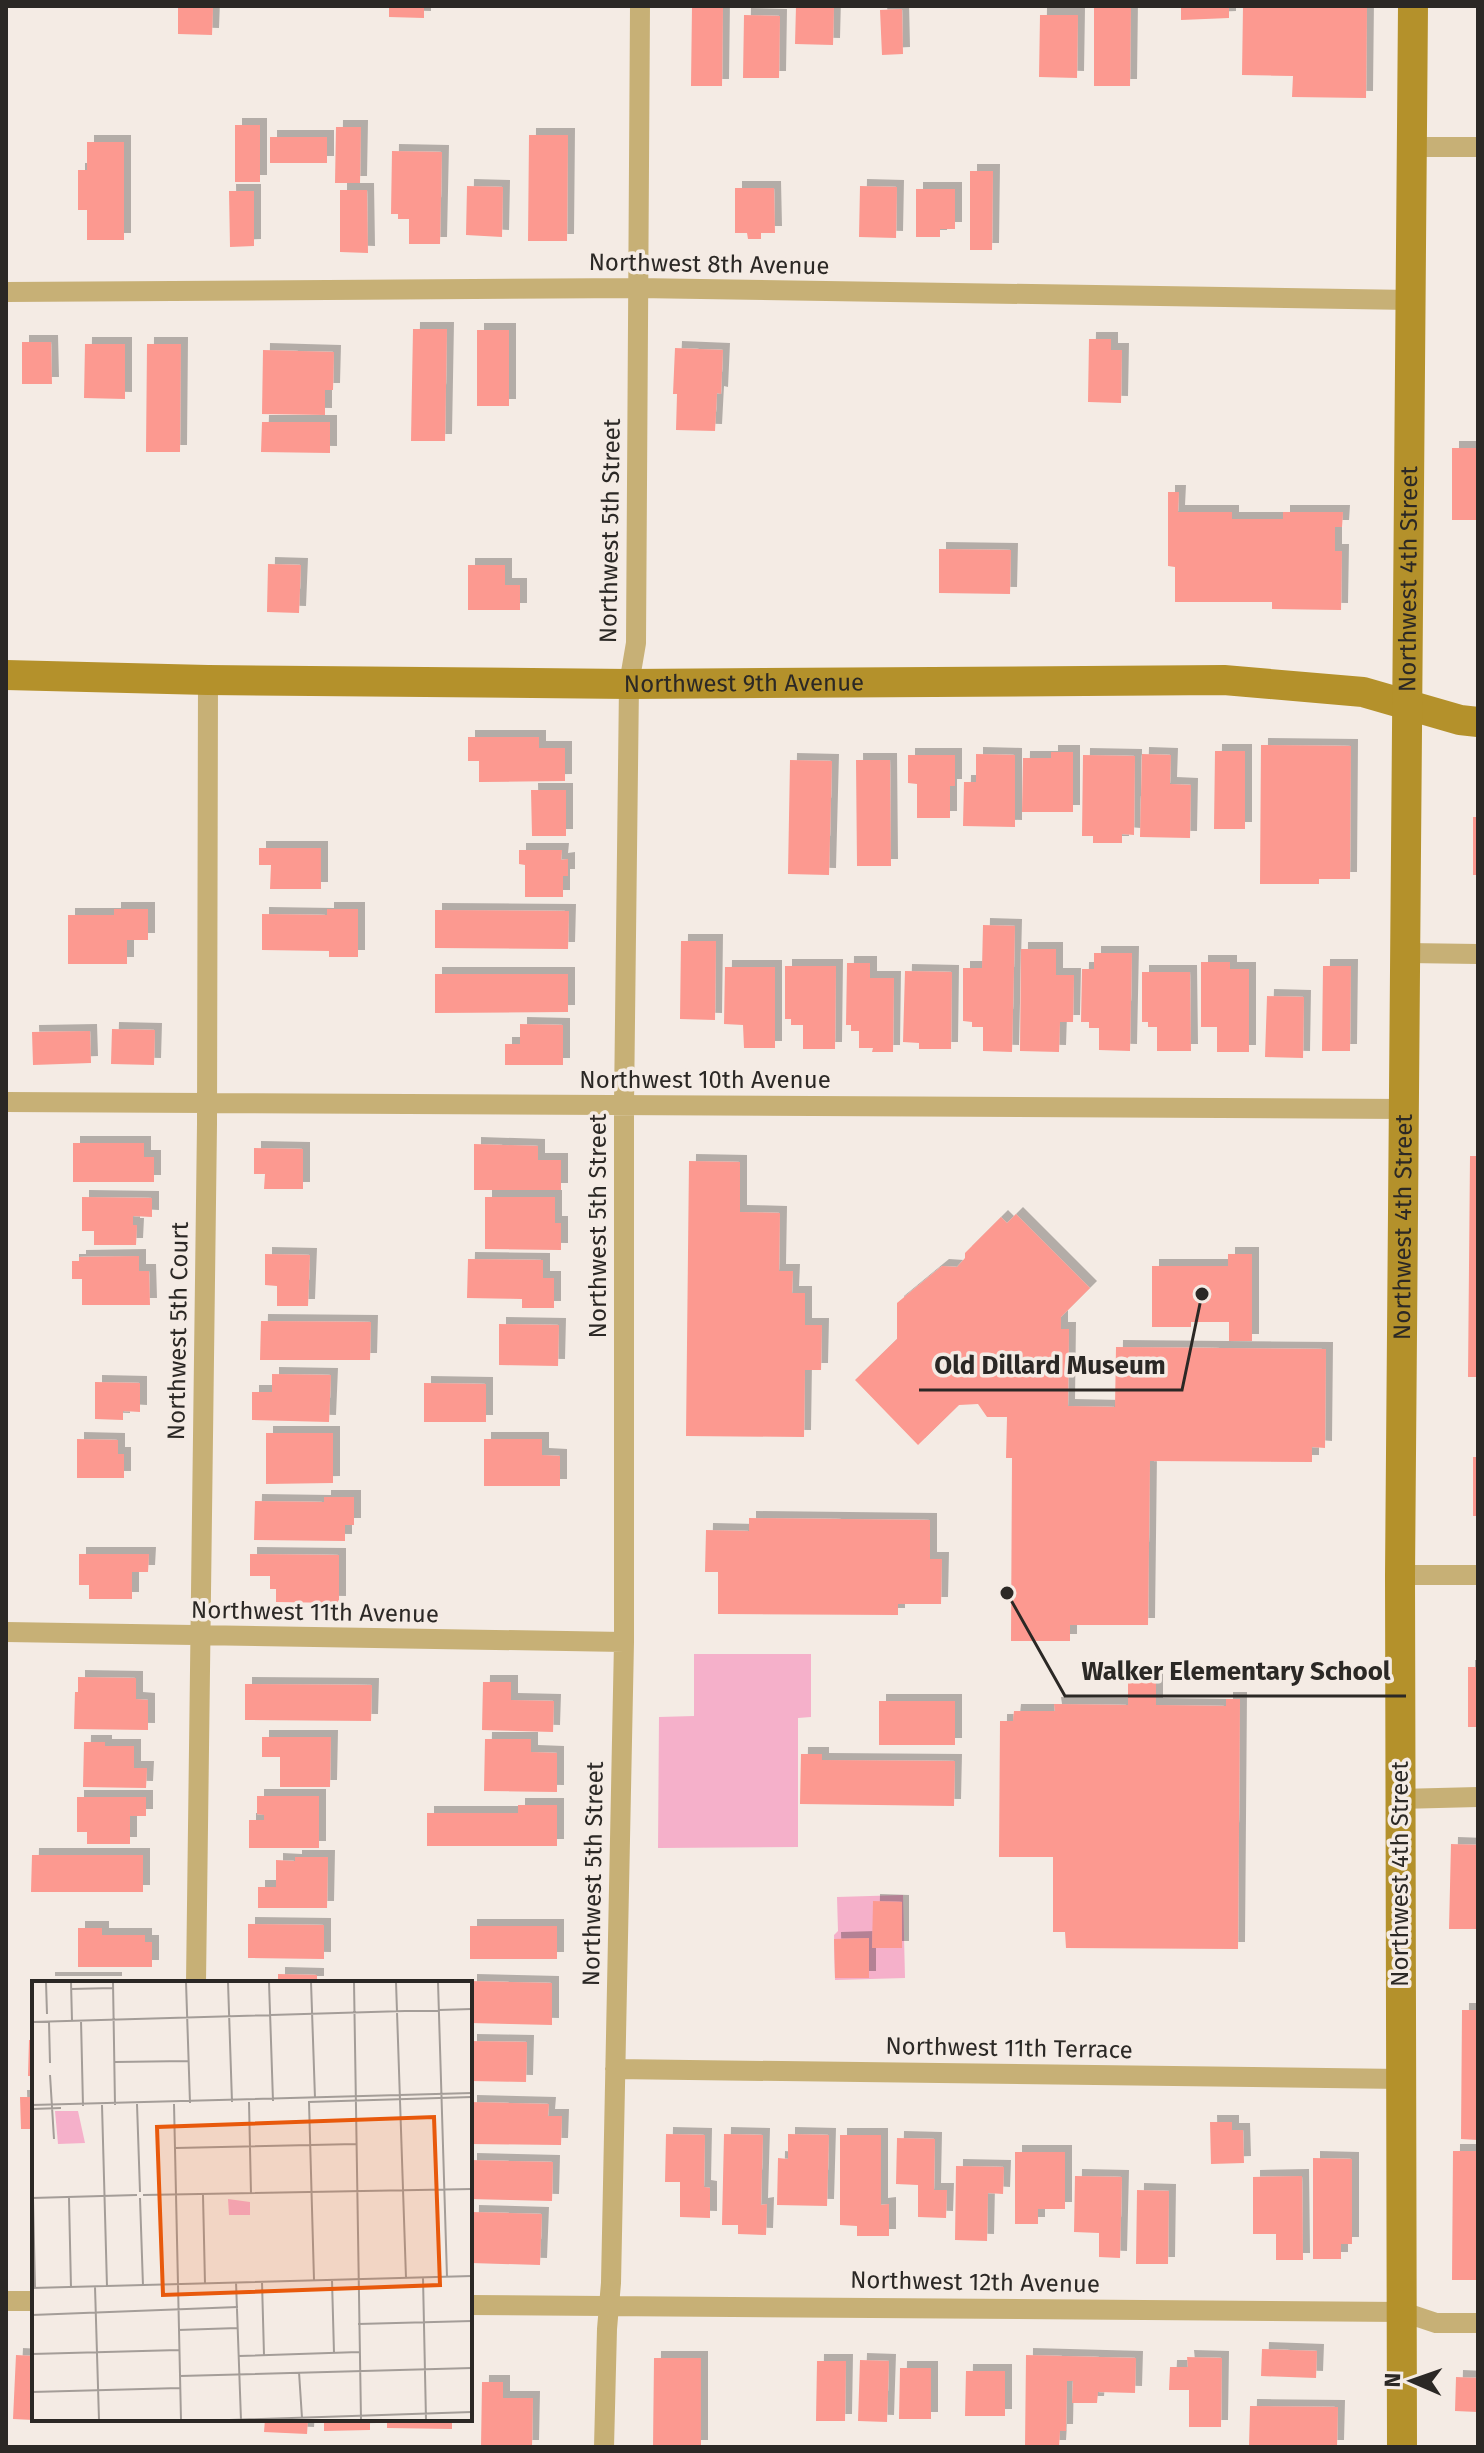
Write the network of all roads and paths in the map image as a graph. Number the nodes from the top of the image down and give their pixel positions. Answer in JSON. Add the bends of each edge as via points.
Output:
{"nodes":[{"id":1,"x":640,"y":6,"type":"edge"},
{"id":2,"x":1413,"y":6,"type":"edge"},
{"id":3,"x":1411,"y":147,"type":"junction"},
{"id":4,"x":1478,"y":147,"type":"edge"},
{"id":5,"x":638,"y":288,"type":"junction"},
{"id":6,"x":6,"y":292,"type":"edge"},
{"id":7,"x":1411,"y":300,"type":"junction"},
{"id":8,"x":6,"y":675,"type":"edge"},
{"id":9,"x":208,"y":680,"type":"junction"},
{"id":10,"x":629,"y":684,"type":"junction"},
{"id":11,"x":1407,"y":704,"type":"junction"},
{"id":12,"x":1478,"y":722,"type":"edge"},
{"id":13,"x":1407,"y":953,"type":"junction"},
{"id":14,"x":1478,"y":954,"type":"edge"},
{"id":15,"x":207,"y":1101,"type":"junction"},
{"id":16,"x":6,"y":1102,"type":"edge"},
{"id":17,"x":624,"y":1105,"type":"junction"},
{"id":18,"x":1405,"y":1109,"type":"junction"},
{"id":19,"x":1400,"y":1575,"type":"junction"},
{"id":20,"x":1478,"y":1575,"type":"edge"},
{"id":21,"x":6,"y":1632,"type":"edge"},
{"id":22,"x":201,"y":1637,"type":"junction"},
{"id":23,"x":624,"y":1642,"type":"junction"},
{"id":24,"x":1478,"y":1797,"type":"edge"},
{"id":25,"x":1399,"y":1799,"type":"junction"},
{"id":26,"x":196,"y":1981,"type":"edge"},
{"id":27,"x":615,"y":2069,"type":"junction"},
{"id":28,"x":1402,"y":2079,"type":"junction"},
{"id":29,"x":6,"y":2301,"type":"edge"},
{"id":30,"x":32,"y":2301,"type":"edge"},
{"id":31,"x":472,"y":2305,"type":"edge"},
{"id":32,"x":611,"y":2305,"type":"junction"},
{"id":33,"x":1403,"y":2312,"type":"junction"},
{"id":34,"x":1478,"y":2323,"type":"edge"},
{"id":35,"x":604,"y":2447,"type":"edge"},
{"id":36,"x":1402,"y":2447,"type":"edge"}],
"edges":[{"from":1,"to":5,"type":"street","name":"Northwest 5th Street"},
{"from":2,"to":3,"type":"street","name":"Northwest 4th Street"},
{"from":3,"to":4,"type":"street"},
{"from":3,"to":7,"type":"street","name":"Northwest 4th Street"},
{"from":5,"to":6,"type":"street","name":"Northwest 8th Avenue"},
{"from":5,"to":7,"type":"street","name":"Northwest 8th Avenue"},
{"from":5,"to":10,"type":"street","name":"Northwest 5th Street","via":[[636,643]]},
{"from":7,"to":11,"type":"street","name":"Northwest 4th Street"},
{"from":8,"to":9,"type":"street","name":"Northwest 9th Avenue"},
{"from":9,"to":10,"type":"street","name":"Northwest 9th Avenue"},
{"from":9,"to":15,"type":"street","name":"Northwest 5th Court"},
{"from":10,"to":11,"type":"street","name":"Northwest 9th Avenue","via":[[1224,680],[1363,692]]},
{"from":10,"to":17,"type":"street","name":"Northwest 5th Street"},
{"from":11,"to":12,"type":"street","name":"Northwest 9th Avenue"},
{"from":11,"to":13,"type":"street","name":"Northwest 4th Street"},
{"from":13,"to":14,"type":"street"},
{"from":13,"to":18,"type":"street","name":"Northwest 4th Street"},
{"from":15,"to":16,"type":"street","name":"Northwest 10th Avenue"},
{"from":15,"to":17,"type":"street","name":"Northwest 10th Avenue"},
{"from":15,"to":22,"type":"street","name":"Northwest 5th Court"},
{"from":17,"to":18,"type":"street","name":"Northwest 10th Avenue"},
{"from":17,"to":23,"type":"street","name":"Northwest 5th Street"},
{"from":18,"to":19,"type":"street","name":"Northwest 4th Street"},
{"from":19,"to":20,"type":"street"},
{"from":19,"to":25,"type":"street","name":"Northwest 4th Street"},
{"from":21,"to":22,"type":"street","name":"Northwest 11th Avenue"},
{"from":22,"to":23,"type":"street","name":"Northwest 11th Avenue"},
{"from":22,"to":26,"type":"street","name":"Northwest 5th Court"},
{"from":23,"to":27,"type":"street","name":"Northwest 5th Street"},
{"from":24,"to":25,"type":"street"},
{"from":25,"to":28,"type":"street","name":"Northwest 4th Street"},
{"from":27,"to":28,"type":"street","name":"Northwest 11th Terrace"},
{"from":27,"to":32,"type":"street","name":"Northwest 5th Street"},
{"from":28,"to":33,"type":"street","name":"Northwest 4th Street"},
{"from":29,"to":30,"type":"street"},
{"from":31,"to":32,"type":"street","name":"Northwest 12th Avenue"},
{"from":32,"to":33,"type":"street","name":"Northwest 12th Avenue"},
{"from":32,"to":35,"type":"street","name":"Northwest 5th Street"},
{"from":33,"to":34,"type":"street","name":"Northwest 12th Avenue","via":[[1436,2323]]},
{"from":33,"to":36,"type":"street","name":"Northwest 4th Street"}]}
